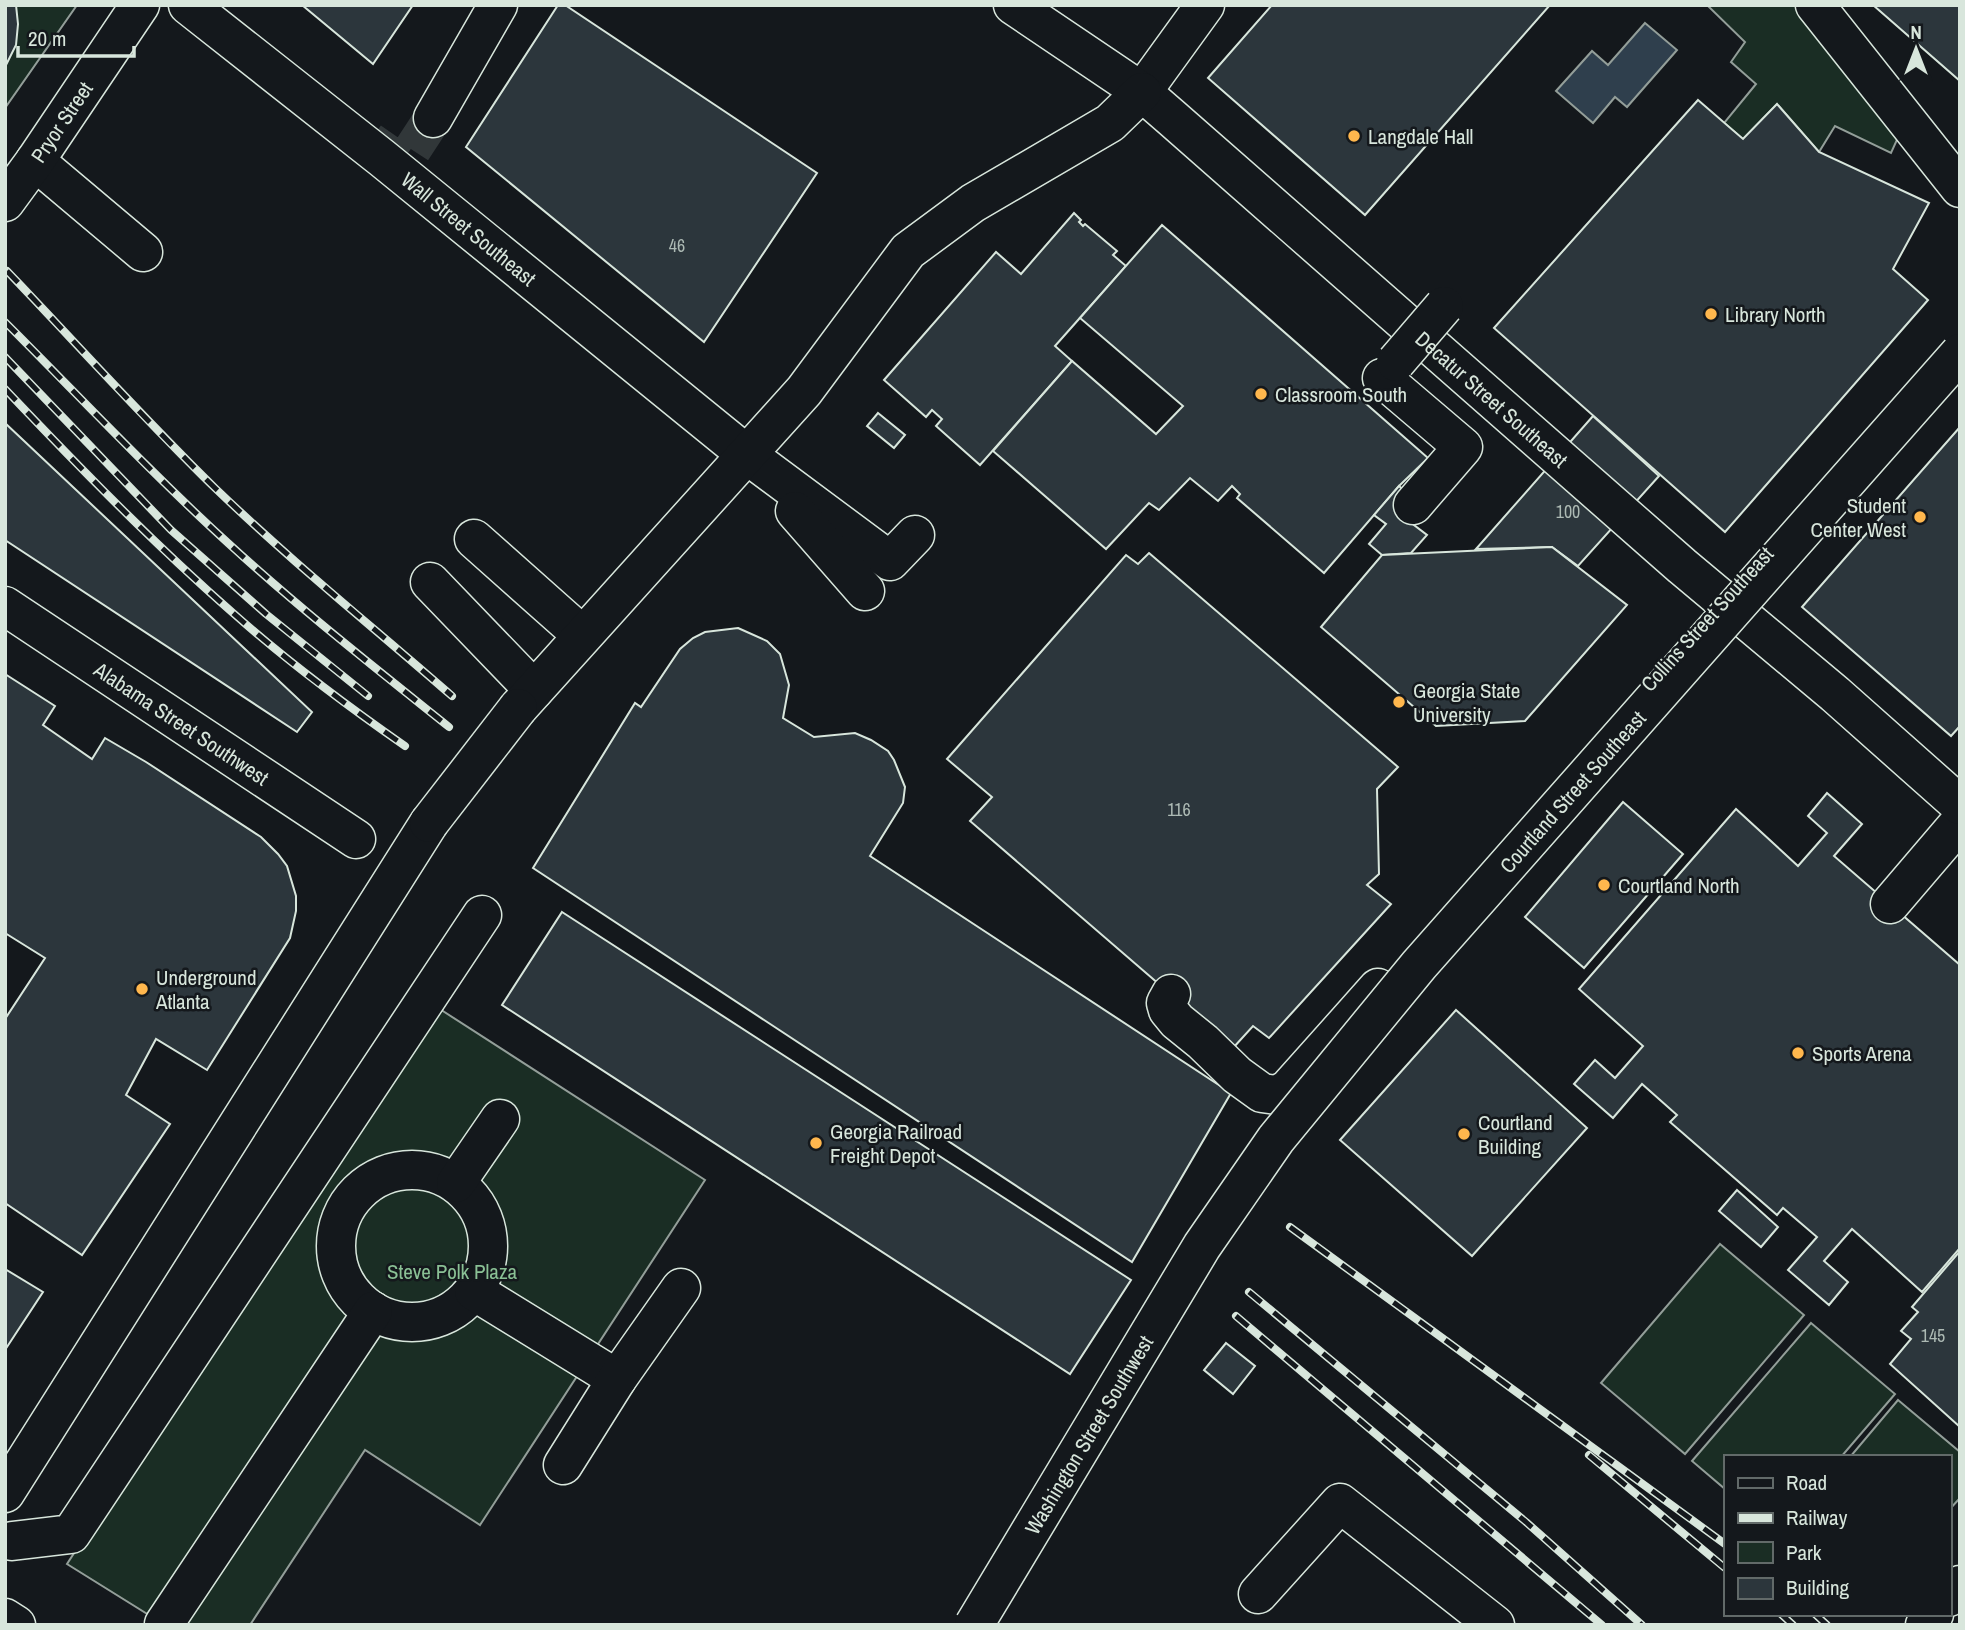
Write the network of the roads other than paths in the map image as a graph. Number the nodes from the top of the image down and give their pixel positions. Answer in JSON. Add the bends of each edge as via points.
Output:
{"nodes":[{"id":1,"x":140,"y":5,"type":"edge"},
{"id":2,"x":188,"y":5,"type":"edge"},
{"id":3,"x":498,"y":5,"type":"edge"},
{"id":4,"x":1013,"y":5,"type":"edge"},
{"id":5,"x":1205,"y":5,"type":"edge"},
{"id":6,"x":1815,"y":5,"type":"edge"},
{"id":7,"x":1142,"y":92,"type":"junction"},
{"id":8,"x":433,"y":118,"type":"tunnel mouth"},
{"id":9,"x":35,"y":161,"type":"junction"},
{"id":10,"x":1960,"y":188,"type":"edge"},
{"id":11,"x":5,"y":202,"type":"edge"},
{"id":12,"x":143,"y":252,"type":"dead end"},
{"id":13,"x":1444,"y":306,"type":"dead end"},
{"id":14,"x":1960,"y":336,"type":"edge"},
{"id":15,"x":1960,"y":353,"type":"edge"},
{"id":16,"x":746,"y":454,"type":"junction"},
{"id":17,"x":1413,"y":505,"type":"dead end"},
{"id":18,"x":474,"y":539,"type":"dead end"},
{"id":19,"x":902,"y":548,"type":"dead end"},
{"id":20,"x":430,"y":582,"type":"dead end"},
{"id":21,"x":865,"y":591,"type":"dead end"},
{"id":22,"x":1723,"y":601,"type":"junction"},
{"id":23,"x":5,"y":606,"type":"edge"},
{"id":24,"x":582,"y":635,"type":"junction"},
{"id":25,"x":526,"y":699,"type":"junction"},
{"id":26,"x":1960,"y":805,"type":"edge"},
{"id":27,"x":1960,"y":822,"type":"edge"},
{"id":28,"x":356,"y":839,"type":"dead end"},
{"id":29,"x":1890,"y":904,"type":"dead end"},
{"id":30,"x":482,"y":915,"type":"dead end"},
{"id":31,"x":1171,"y":994,"type":"dead end"},
{"id":32,"x":500,"y":1119,"type":"dead end"},
{"id":33,"x":310,"y":1172,"type":"junction"},
{"id":34,"x":456,"y":1183,"type":"junction"},
{"id":35,"x":352,"y":1199,"type":"junction"},
{"id":36,"x":1202,"y":1246,"type":"joint"},
{"id":37,"x":681,"y":1288,"type":"dead end"},
{"id":38,"x":474,"y":1291,"type":"junction"},
{"id":39,"x":373,"y":1311,"type":"junction"},
{"id":40,"x":617,"y":1379,"type":"junction"},
{"id":41,"x":563,"y":1465,"type":"dead end"},
{"id":42,"x":5,"y":1493,"type":"edge"},
{"id":43,"x":12,"y":1541,"type":"dead end"},
{"id":44,"x":1258,"y":1594,"type":"dead end"},
{"id":45,"x":5,"y":1618,"type":"edge"},
{"id":46,"x":164,"y":1624,"type":"edge"},
{"id":47,"x":16,"y":1625,"type":"edge"},
{"id":48,"x":974,"y":1625,"type":"edge"},
{"id":49,"x":1495,"y":1625,"type":"edge"}],
"edges":[{"from":1,"to":9,"type":"main road","name":"Pryor Street"},
{"from":2,"to":16,"type":"main road","name":"Wall Street Southeast"},
{"from":3,"to":8,"type":"main road"},
{"from":4,"to":7,"type":"main road","name":"Decatur Street Southeast"},
{"from":5,"to":7,"type":"main road"},
{"from":6,"to":10,"type":"main road"},
{"from":7,"to":16,"type":"main road","via":[[1110,124],[973,202],[908,251],[804,391]]},
{"from":7,"to":22,"type":"main road","name":"Decatur Street Southeast"},
{"from":9,"to":11,"type":"main road","name":"Pryor Street"},
{"from":9,"to":12,"type":"main road"},
{"from":13,"to":17,"type":"main road","bridge":true,"via":[[1382,378],[1464,447]]},
{"from":14,"to":22,"type":"main road","name":"Collins Street Southeast"},
{"from":15,"to":36,"type":"main road","name":"Courtland Street Southeast","bridge":true,"via":[[1419,965],[1276,1139]]},
{"from":16,"to":19,"type":"main road"},
{"from":16,"to":21,"type":"main road"},
{"from":16,"to":24,"type":"main road"},
{"from":18,"to":24,"type":"main road"},
{"from":20,"to":25,"type":"main road"},
{"from":22,"to":26,"type":"main road","name":"Decatur Street Southeast"},
{"from":22,"to":31,"type":"main road","name":"Collins Street Southeast","via":[[1288,1089],[1277,1095],[1262,1093],[1237,1075],[1172,1016],[1166,1003]]},
{"from":23,"to":28,"type":"main road","name":"Alabama Street Southwest"},
{"from":24,"to":25,"type":"main road"},
{"from":25,"to":42,"type":"main road","bridge":true,"via":[[429,823]]},
{"from":27,"to":29,"type":"main road"},
{"from":30,"to":33,"type":"main road"},
{"from":32,"to":34,"type":"main road"},
{"from":33,"to":35,"type":"main road"},
{"from":33,"to":43,"type":"main road","via":[[71,1534]]},
{"from":34,"to":35,"type":"main road","via":[[432,1172],[406,1170],[381,1175]]},
{"from":34,"to":38,"type":"main road","via":[[474,1201],[489,1246]]},
{"from":35,"to":39,"type":"main road","via":[[335,1237],[337,1262],[347,1287]]},
{"from":36,"to":48,"type":"main road","name":"Washington Street Southwest","bridge":true},
{"from":37,"to":40,"type":"main road"},
{"from":38,"to":39,"type":"main road","via":[[456,1308],[434,1319],[410,1322]]},
{"from":38,"to":40,"type":"main road"},
{"from":39,"to":46,"type":"main road"},
{"from":40,"to":41,"type":"main road"},
{"from":44,"to":49,"type":"main road","via":[[1340,1503]]},
{"from":45,"to":47,"type":"main road"}]}
